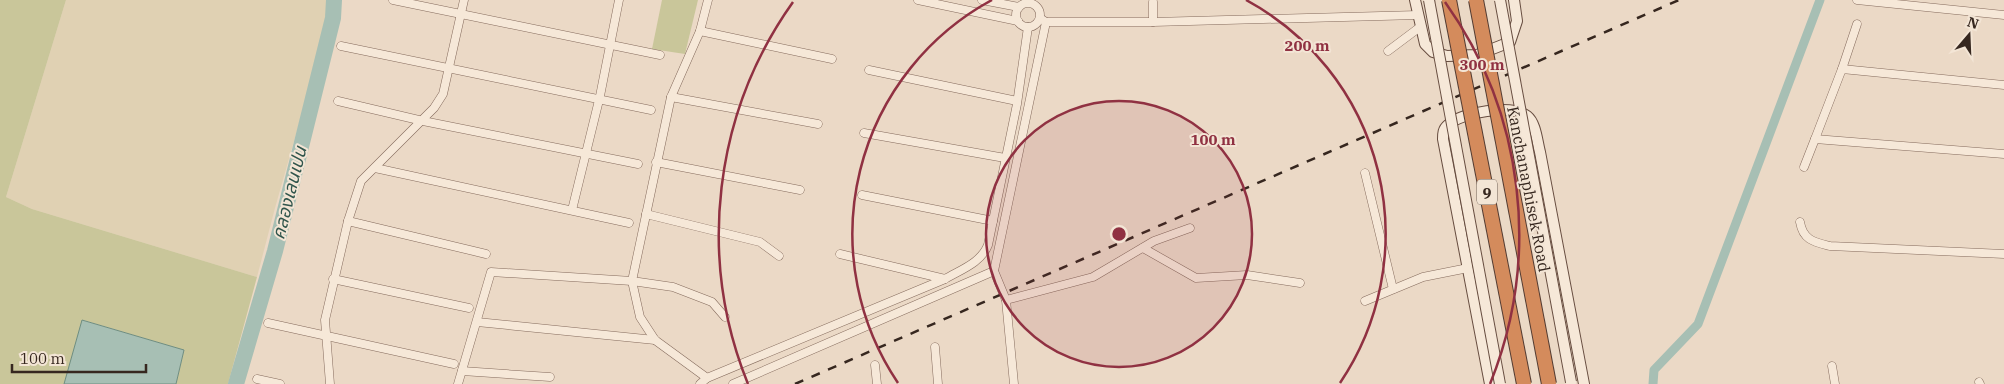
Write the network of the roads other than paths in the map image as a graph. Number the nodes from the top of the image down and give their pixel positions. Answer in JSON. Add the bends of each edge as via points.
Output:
{"nodes":[{"id":1,"x":393,"y":0,"type":"edge"},
{"id":2,"x":464,"y":0,"type":"edge"},
{"id":3,"x":619,"y":0,"type":"edge"},
{"id":4,"x":708,"y":0,"type":"edge"},
{"id":5,"x":918,"y":0,"type":"edge"},
{"id":6,"x":982,"y":0,"type":"edge"},
{"id":7,"x":1415,"y":0,"type":"edge"},
{"id":8,"x":1429,"y":0,"type":"edge"},
{"id":9,"x":1449,"y":0,"type":"edge"},
{"id":10,"x":1476,"y":0,"type":"edge"},
{"id":11,"x":1500,"y":0,"type":"edge"},
{"id":12,"x":1514,"y":0,"type":"edge"},
{"id":13,"x":1857,"y":0,"type":"edge"},
{"id":14,"x":1153,"y":1,"type":"edge"},
{"id":15,"x":1019,"y":7,"type":"junction"},
{"id":16,"x":461,"y":15,"type":"junction"},
{"id":17,"x":1418,"y":15,"type":"junction"},
{"id":18,"x":2004,"y":15,"type":"edge"},
{"id":19,"x":1043,"y":20,"type":"junction"},
{"id":20,"x":1018,"y":21,"type":"junction"},
{"id":21,"x":1153,"y":22,"type":"junction"},
{"id":22,"x":1857,"y":24,"type":"dead end"},
{"id":23,"x":1028,"y":27,"type":"junction"},
{"id":24,"x":1420,"y":27,"type":"junction"},
{"id":25,"x":700,"y":31,"type":"junction"},
{"id":26,"x":610,"y":44,"type":"junction"},
{"id":27,"x":341,"y":46,"type":"dead end"},
{"id":28,"x":1388,"y":51,"type":"dead end"},
{"id":29,"x":660,"y":55,"type":"dead end"},
{"id":30,"x":832,"y":59,"type":"dead end"},
{"id":31,"x":449,"y":69,"type":"junction"},
{"id":32,"x":1842,"y":69,"type":"junction"},
{"id":33,"x":869,"y":70,"type":"dead end"},
{"id":34,"x":2004,"y":85,"type":"edge"},
{"id":35,"x":671,"y":97,"type":"junction"},
{"id":36,"x":599,"y":98,"type":"junction"},
{"id":37,"x":338,"y":101,"type":"dead end"},
{"id":38,"x":1017,"y":101,"type":"junction"},
{"id":39,"x":650,"y":110,"type":"dead end"},
{"id":40,"x":423,"y":121,"type":"junction"},
{"id":41,"x":818,"y":124,"type":"dead end"},
{"id":42,"x":864,"y":133,"type":"dead end"},
{"id":43,"x":1815,"y":139,"type":"junction"},
{"id":44,"x":2004,"y":154,"type":"edge"},
{"id":45,"x":586,"y":155,"type":"junction"},
{"id":46,"x":1005,"y":158,"type":"junction"},
{"id":47,"x":656,"y":162,"type":"junction"},
{"id":48,"x":638,"y":164,"type":"dead end"},
{"id":49,"x":1804,"y":167,"type":"dead end"},
{"id":50,"x":375,"y":168,"type":"junction"},
{"id":51,"x":1364,"y":173,"type":"dead end"},
{"id":52,"x":800,"y":190,"type":"dead end"},
{"id":53,"x":862,"y":195,"type":"dead end"},
{"id":54,"x":572,"y":210,"type":"junction"},
{"id":55,"x":646,"y":214,"type":"junction"},
{"id":56,"x":993,"y":220,"type":"junction"},
{"id":57,"x":348,"y":221,"type":"junction"},
{"id":58,"x":1800,"y":222,"type":"dead end"},
{"id":59,"x":629,"y":223,"type":"dead end"},
{"id":60,"x":1190,"y":228,"type":"dead end"},
{"id":61,"x":1143,"y":248,"type":"junction"},
{"id":62,"x":486,"y":254,"type":"dead end"},
{"id":63,"x":840,"y":254,"type":"dead end"},
{"id":64,"x":2004,"y":254,"type":"edge"},
{"id":65,"x":779,"y":256,"type":"dead end"},
{"id":66,"x":1468,"y":268,"type":"junction"},
{"id":67,"x":994,"y":271,"type":"junction"},
{"id":68,"x":333,"y":279,"type":"junction"},
{"id":69,"x":945,"y":279,"type":"junction"},
{"id":70,"x":632,"y":281,"type":"junction"},
{"id":71,"x":1300,"y":282,"type":"dead end"},
{"id":72,"x":1393,"y":289,"type":"junction"},
{"id":73,"x":1006,"y":300,"type":"junction"},
{"id":74,"x":1364,"y":301,"type":"dead end"},
{"id":75,"x":469,"y":308,"type":"dead end"},
{"id":76,"x":725,"y":317,"type":"dead end"},
{"id":77,"x":477,"y":322,"type":"junction"},
{"id":78,"x":268,"y":323,"type":"dead end"},
{"id":79,"x":325,"y":334,"type":"junction"},
{"id":80,"x":655,"y":340,"type":"junction"},
{"id":81,"x":935,"y":347,"type":"dead end"},
{"id":82,"x":454,"y":364,"type":"dead end"},
{"id":83,"x":875,"y":365,"type":"dead end"},
{"id":84,"x":1832,"y":366,"type":"dead end"},
{"id":85,"x":462,"y":371,"type":"junction"},
{"id":86,"x":550,"y":376,"type":"dead end"},
{"id":87,"x":707,"y":378,"type":"junction"},
{"id":88,"x":257,"y":379,"type":"dead end"},
{"id":89,"x":1571,"y":383,"type":"edge"},
{"id":90,"x":280,"y":384,"type":"edge"},
{"id":91,"x":330,"y":384,"type":"edge"},
{"id":92,"x":458,"y":384,"type":"edge"},
{"id":93,"x":700,"y":384,"type":"edge"},
{"id":94,"x":733,"y":384,"type":"edge"},
{"id":95,"x":877,"y":384,"type":"edge"},
{"id":96,"x":938,"y":384,"type":"edge"},
{"id":97,"x":1014,"y":384,"type":"edge"},
{"id":98,"x":1490,"y":384,"type":"edge"},
{"id":99,"x":1500,"y":384,"type":"edge"},
{"id":100,"x":1524,"y":384,"type":"edge"},
{"id":101,"x":1549,"y":384,"type":"edge"},
{"id":102,"x":1584,"y":384,"type":"edge"},
{"id":103,"x":1835,"y":384,"type":"edge"}],
"edges":[{"from":1,"to":16,"type":"street"},
{"from":2,"to":16,"type":"street"},
{"from":3,"to":26,"type":"street"},
{"from":4,"to":25,"type":"street"},
{"from":5,"to":20,"type":"street"},
{"from":6,"to":15,"type":"street"},
{"from":7,"to":17,"type":"main road"},
{"from":8,"to":99,"type":"main road","bridge":true},
{"from":9,"to":100,"type":"highway","number":"9","bridge":true},
{"from":10,"to":101,"type":"highway","name":"Kanchanaphisek Road","number":"9","bridge":true},
{"from":11,"to":89,"type":"main road","bridge":true},
{"from":12,"to":24,"type":"main road","via":[[1517,20],[1510,42],[1477,55],[1447,56],[1433,52],[1425,44]]},
{"from":13,"to":18,"type":"street"},
{"from":14,"to":21,"type":"street"},
{"from":15,"to":19,"type":"street","via":[[1034,4]]},
{"from":15,"to":20,"type":"street","via":[[1016,12]]},
{"from":16,"to":26,"type":"street"},
{"from":16,"to":31,"type":"street"},
{"from":17,"to":21,"type":"street"},
{"from":17,"to":24,"type":"main road"},
{"from":19,"to":21,"type":"street"},
{"from":19,"to":23,"type":"street"},
{"from":19,"to":67,"type":"street"},
{"from":20,"to":23,"type":"street"},
{"from":22,"to":32,"type":"street"},
{"from":23,"to":38,"type":"street"},
{"from":24,"to":28,"type":"street"},
{"from":25,"to":30,"type":"street"},
{"from":25,"to":35,"type":"street"},
{"from":26,"to":29,"type":"street"},
{"from":26,"to":36,"type":"street"},
{"from":27,"to":31,"type":"street"},
{"from":31,"to":36,"type":"street"},
{"from":31,"to":40,"type":"street","via":[[443,94]]},
{"from":32,"to":34,"type":"street"},
{"from":32,"to":43,"type":"street"},
{"from":33,"to":38,"type":"street"},
{"from":35,"to":41,"type":"street"},
{"from":35,"to":47,"type":"street"},
{"from":36,"to":39,"type":"street"},
{"from":36,"to":45,"type":"street"},
{"from":37,"to":40,"type":"street"},
{"from":38,"to":46,"type":"street"},
{"from":40,"to":45,"type":"street"},
{"from":40,"to":50,"type":"street"},
{"from":42,"to":46,"type":"street"},
{"from":43,"to":44,"type":"street"},
{"from":43,"to":49,"type":"street"},
{"from":45,"to":48,"type":"street"},
{"from":45,"to":54,"type":"street"},
{"from":46,"to":56,"type":"street"},
{"from":47,"to":52,"type":"street"},
{"from":47,"to":55,"type":"street"},
{"from":50,"to":54,"type":"street"},
{"from":50,"to":57,"type":"street","via":[[362,181]]},
{"from":51,"to":72,"type":"street"},
{"from":53,"to":56,"type":"street"},
{"from":54,"to":59,"type":"street"},
{"from":55,"to":65,"type":"street","via":[[760,242]]},
{"from":55,"to":70,"type":"street"},
{"from":56,"to":69,"type":"street","via":[[983,254]]},
{"from":57,"to":62,"type":"street"},
{"from":57,"to":68,"type":"street"},
{"from":58,"to":64,"type":"street","via":[[1801,230],[1810,241],[1830,246]]},
{"from":60,"to":61,"type":"street"},
{"from":61,"to":71,"type":"street","via":[[1196,278],[1247,275]]},
{"from":61,"to":73,"type":"street","via":[[1093,276]]},
{"from":63,"to":69,"type":"street"},
{"from":66,"to":72,"type":"street","via":[[1423,277]]},
{"from":66,"to":98,"type":"main road"},
{"from":66,"to":102,"type":"main road","via":[[1443,139],[1444,130],[1449,124],[1476,114],[1515,110],[1527,116],[1533,124]]},
{"from":67,"to":73,"type":"street"},
{"from":67,"to":94,"type":"street"},
{"from":68,"to":75,"type":"street"},
{"from":68,"to":79,"type":"street"},
{"from":69,"to":87,"type":"street"},
{"from":70,"to":76,"type":"street","via":[[694,294],[712,302]]},
{"from":70,"to":77,"type":"street","via":[[491,272]]},
{"from":70,"to":80,"type":"street","via":[[640,317]]},
{"from":72,"to":74,"type":"street"},
{"from":73,"to":97,"type":"street"},
{"from":77,"to":80,"type":"street"},
{"from":77,"to":85,"type":"street"},
{"from":78,"to":79,"type":"street"},
{"from":79,"to":82,"type":"street"},
{"from":79,"to":91,"type":"street"},
{"from":80,"to":87,"type":"street"},
{"from":81,"to":96,"type":"street"},
{"from":83,"to":95,"type":"street"},
{"from":84,"to":103,"type":"street"},
{"from":85,"to":86,"type":"street"},
{"from":85,"to":92,"type":"street"},
{"from":87,"to":93,"type":"street"},
{"from":88,"to":90,"type":"street"}]}
